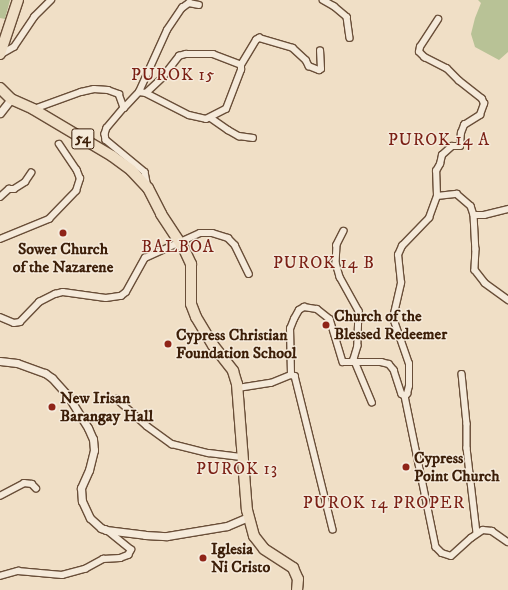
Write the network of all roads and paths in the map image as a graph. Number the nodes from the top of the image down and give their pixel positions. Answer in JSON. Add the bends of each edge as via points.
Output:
{"nodes":[{"id":1,"x":18,"y":0,"type":"edge"},
{"id":2,"x":51,"y":0,"type":"edge"},
{"id":3,"x":323,"y":0,"type":"edge"},
{"id":4,"x":199,"y":5,"type":"dead end"},
{"id":5,"x":438,"y":19,"type":"dead end"},
{"id":6,"x":350,"y":38,"type":"dead end"},
{"id":7,"x":320,"y":51,"type":"dead end"},
{"id":8,"x":0,"y":55,"type":"edge"},
{"id":9,"x":241,"y":65,"type":"junction"},
{"id":10,"x":0,"y":88,"type":"edge"},
{"id":11,"x":139,"y":92,"type":"junction"},
{"id":12,"x":146,"y":93,"type":"junction"},
{"id":13,"x":11,"y":99,"type":"junction"},
{"id":14,"x":124,"y":108,"type":"junction"},
{"id":15,"x":34,"y":109,"type":"junction"},
{"id":16,"x":0,"y":113,"type":"edge"},
{"id":17,"x":212,"y":118,"type":"junction"},
{"id":18,"x":253,"y":138,"type":"dead end"},
{"id":19,"x":59,"y":144,"type":"dead end"},
{"id":20,"x":31,"y":173,"type":"dead end"},
{"id":21,"x":148,"y":188,"type":"junction"},
{"id":22,"x":0,"y":196,"type":"edge"},
{"id":23,"x":437,"y":196,"type":"junction"},
{"id":24,"x":508,"y":209,"type":"edge"},
{"id":25,"x":474,"y":214,"type":"junction"},
{"id":26,"x":344,"y":231,"type":"dead end"},
{"id":27,"x":0,"y":238,"type":"edge"},
{"id":28,"x":179,"y":241,"type":"junction"},
{"id":29,"x":250,"y":274,"type":"dead end"},
{"id":30,"x":508,"y":300,"type":"edge"},
{"id":31,"x":0,"y":317,"type":"edge"},
{"id":32,"x":0,"y":360,"type":"edge"},
{"id":33,"x":355,"y":363,"type":"junction"},
{"id":34,"x":462,"y":374,"type":"dead end"},
{"id":35,"x":291,"y":375,"type":"junction"},
{"id":36,"x":238,"y":388,"type":"junction"},
{"id":37,"x":404,"y":396,"type":"junction"},
{"id":38,"x":117,"y":399,"type":"dead end"},
{"id":39,"x":372,"y":402,"type":"dead end"},
{"id":40,"x":243,"y":457,"type":"junction"},
{"id":41,"x":36,"y":488,"type":"dead end"},
{"id":42,"x":0,"y":496,"type":"edge"},
{"id":43,"x":248,"y":517,"type":"junction"},
{"id":44,"x":333,"y":529,"type":"dead end"},
{"id":45,"x":106,"y":530,"type":"junction"},
{"id":46,"x":477,"y":533,"type":"junction"},
{"id":47,"x":508,"y":542,"type":"edge"},
{"id":48,"x":1,"y":574,"type":"edge"},
{"id":49,"x":297,"y":590,"type":"edge"}],
"edges":[{"from":1,"to":8,"type":"highway"},
{"from":2,"to":8,"type":"street","via":[[34,17],[14,47]]},
{"from":3,"to":6,"type":"street","via":[[347,17]]},
{"from":4,"to":11,"type":"street","via":[[189,3],[182,8],[167,30]]},
{"from":5,"to":23,"type":"street","via":[[420,46],[419,52],[425,58],[447,69],[482,99],[484,104],[480,115],[464,125],[460,146],[452,146],[442,155],[436,171]]},
{"from":7,"to":9,"type":"street","via":[[319,70],[309,66],[293,48],[259,38]]},
{"from":9,"to":12,"type":"street","via":[[213,54],[179,56]]},
{"from":9,"to":17,"type":"street","via":[[226,109]]},
{"from":10,"to":13,"type":"highway","number":"54"},
{"from":11,"to":12,"type":"street"},
{"from":11,"to":14,"type":"street"},
{"from":12,"to":17,"type":"street","via":[[198,119]]},
{"from":13,"to":15,"type":"highway","number":"54"},
{"from":13,"to":16,"type":"street"},
{"from":14,"to":15,"type":"street","via":[[119,94],[94,89]]},
{"from":14,"to":21,"type":"street","via":[[107,128],[106,140],[145,172]]},
{"from":15,"to":21,"type":"highway","number":"54","via":[[112,156],[131,170]]},
{"from":17,"to":18,"type":"street","via":[[239,136]]},
{"from":19,"to":27,"type":"street","via":[[80,179],[76,191],[49,219]]},
{"from":20,"to":22,"type":"street","via":[[25,182]]},
{"from":21,"to":28,"type":"highway","number":"54"},
{"from":23,"to":25,"type":"street","via":[[457,194],[471,206]]},
{"from":23,"to":37,"type":"street","via":[[429,218],[402,246],[398,255],[401,283],[394,318],[409,364],[409,386]]},
{"from":24,"to":25,"type":"street","via":[[484,215]]},
{"from":25,"to":30,"type":"street","via":[[475,270],[485,283]]},
{"from":26,"to":33,"type":"street","via":[[337,244],[336,263],[340,277],[358,311],[358,346]]},
{"from":28,"to":29,"type":"street","via":[[206,232],[228,238]]},
{"from":28,"to":31,"type":"street","via":[[145,258],[126,292],[121,296],[106,298],[59,293],[39,302],[20,322],[14,323]]},
{"from":28,"to":36,"type":"highway","number":"54","via":[[191,264],[190,296],[193,311],[212,345],[233,371]]},
{"from":32,"to":45,"type":"street","via":[[8,360],[46,373],[68,396],[88,428],[94,450],[81,488],[82,501],[90,518]]},
{"from":33,"to":35,"type":"street","via":[[342,361],[334,329],[327,316],[317,308],[309,306],[299,310],[290,329]]},
{"from":33,"to":37,"type":"street","via":[[389,364]]},
{"from":33,"to":39,"type":"street"},
{"from":34,"to":46,"type":"street"},
{"from":35,"to":36,"type":"street","via":[[271,383]]},
{"from":35,"to":44,"type":"street","via":[[295,376]]},
{"from":36,"to":40,"type":"highway","number":"54"},
{"from":37,"to":46,"type":"street","via":[[436,547],[442,553],[451,556]]},
{"from":38,"to":40,"type":"street","via":[[172,444]]},
{"from":40,"to":43,"type":"highway","number":"54"},
{"from":41,"to":42,"type":"street","via":[[32,484],[24,483]]},
{"from":43,"to":45,"type":"street","via":[[227,526],[176,535],[154,536]]},
{"from":43,"to":49,"type":"highway","number":"54","via":[[254,536],[264,550],[286,562],[295,571],[298,578]]},
{"from":45,"to":48,"type":"street","via":[[131,550],[128,554],[120,558],[103,559],[85,569],[62,574],[26,571]]},
{"from":46,"to":47,"type":"street","via":[[483,530],[492,531]]}]}
